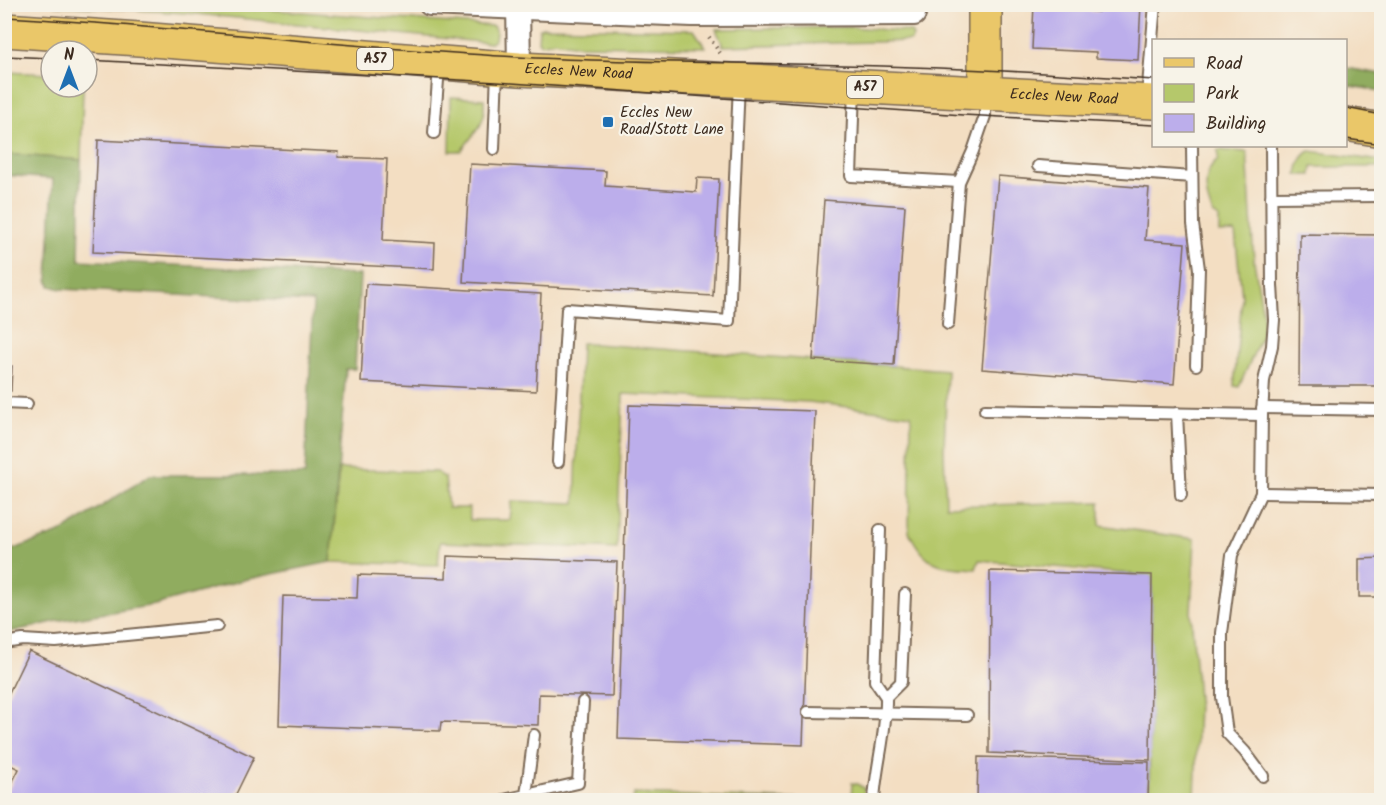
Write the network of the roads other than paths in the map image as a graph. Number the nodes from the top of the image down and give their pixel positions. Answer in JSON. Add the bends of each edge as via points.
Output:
{"nodes":[{"id":1,"x":430,"y":4,"type":"edge"},
{"id":2,"x":985,"y":4,"type":"edge"},
{"id":3,"x":1155,"y":4,"type":"edge"},
{"id":4,"x":518,"y":6,"type":"edge"},
{"id":5,"x":914,"y":14,"type":"dead end"},
{"id":6,"x":4,"y":30,"type":"edge"},
{"id":7,"x":1153,"y":39,"type":"edge"},
{"id":8,"x":439,"y":63,"type":"junction"},
{"id":9,"x":1152,"y":63,"type":"edge"},
{"id":10,"x":508,"y":68,"type":"junction"},
{"id":11,"x":742,"y":80,"type":"junction"},
{"id":12,"x":854,"y":86,"type":"junction"},
{"id":13,"x":985,"y":93,"type":"junction"},
{"id":14,"x":1150,"y":102,"type":"edge"},
{"id":15,"x":1347,"y":124,"type":"edge"},
{"id":16,"x":1382,"y":130,"type":"edge"},
{"id":17,"x":434,"y":134,"type":"dead end"},
{"id":18,"x":1192,"y":147,"type":"edge"},
{"id":19,"x":1271,"y":147,"type":"edge"},
{"id":20,"x":494,"y":149,"type":"dead end"},
{"id":21,"x":1038,"y":166,"type":"dead end"},
{"id":22,"x":1192,"y":177,"type":"junction"},
{"id":23,"x":959,"y":182,"type":"junction"},
{"id":24,"x":1271,"y":196,"type":"junction"},
{"id":25,"x":1380,"y":196,"type":"dead end"},
{"id":26,"x":948,"y":324,"type":"dead end"},
{"id":27,"x":1196,"y":365,"type":"dead end"},
{"id":28,"x":4,"y":403,"type":"edge"},
{"id":29,"x":27,"y":404,"type":"dead end"},
{"id":30,"x":985,"y":410,"type":"dead end"},
{"id":31,"x":1382,"y":411,"type":"edge"},
{"id":32,"x":1177,"y":412,"type":"junction"},
{"id":33,"x":1262,"y":412,"type":"junction"},
{"id":34,"x":558,"y":462,"type":"dead end"},
{"id":35,"x":1261,"y":493,"type":"junction"},
{"id":36,"x":1182,"y":495,"type":"dead end"},
{"id":37,"x":1382,"y":495,"type":"edge"},
{"id":38,"x":880,"y":530,"type":"dead end"},
{"id":39,"x":905,"y":594,"type":"dead end"},
{"id":40,"x":217,"y":626,"type":"dead end"},
{"id":41,"x":4,"y":643,"type":"edge"},
{"id":42,"x":886,"y":697,"type":"junction"},
{"id":43,"x":583,"y":702,"type":"dead end"},
{"id":44,"x":808,"y":712,"type":"dead end"},
{"id":45,"x":886,"y":714,"type":"junction"},
{"id":46,"x":967,"y":715,"type":"dead end"},
{"id":47,"x":534,"y":735,"type":"dead end"},
{"id":48,"x":1263,"y":776,"type":"dead end"},
{"id":49,"x":526,"y":795,"type":"junction"},
{"id":50,"x":504,"y":801,"type":"edge"},
{"id":51,"x":874,"y":801,"type":"edge"}],
"edges":[{"from":1,"to":4,"type":"street"},
{"from":2,"to":13,"type":"main road"},
{"from":3,"to":7,"type":"lane"},
{"from":4,"to":5,"type":"street","via":[[692,15]]},
{"from":4,"to":10,"type":"street"},
{"from":6,"to":8,"type":"main road","name":"Eccles New Road","number":"A57"},
{"from":8,"to":10,"type":"main road","name":"Eccles New Road","number":"A57"},
{"from":8,"to":17,"type":"lane"},
{"from":9,"to":14,"type":"lane"},
{"from":10,"to":11,"type":"main road","name":"Eccles New Road","number":"A57"},
{"from":10,"to":20,"type":"lane"},
{"from":11,"to":12,"type":"main road","name":"Eccles New Road","number":"A57"},
{"from":11,"to":34,"type":"lane","via":[[729,321],[567,309]]},
{"from":12,"to":13,"type":"main road","name":"Eccles New Road","number":"A57"},
{"from":12,"to":23,"type":"lane","via":[[851,176]]},
{"from":13,"to":14,"type":"main road","name":"Eccles New Road","number":"A57"},
{"from":13,"to":23,"type":"lane","via":[[986,116]]},
{"from":15,"to":16,"type":"main road"},
{"from":18,"to":22,"type":"lane"},
{"from":19,"to":24,"type":"lane"},
{"from":21,"to":22,"type":"lane"},
{"from":22,"to":27,"type":"lane","via":[[1199,268]]},
{"from":23,"to":26,"type":"lane"},
{"from":24,"to":25,"type":"lane"},
{"from":24,"to":33,"type":"lane","via":[[1274,320]]},
{"from":28,"to":29,"type":"lane"},
{"from":30,"to":32,"type":"lane"},
{"from":31,"to":33,"type":"lane"},
{"from":32,"to":33,"type":"lane"},
{"from":32,"to":36,"type":"lane"},
{"from":33,"to":35,"type":"lane"},
{"from":35,"to":37,"type":"lane"},
{"from":35,"to":48,"type":"lane","via":[[1233,555],[1222,633],[1222,697],[1227,733]]},
{"from":38,"to":42,"type":"lane","via":[[875,681]]},
{"from":39,"to":42,"type":"lane","via":[[901,681]]},
{"from":40,"to":41,"type":"lane","via":[[56,642]]},
{"from":42,"to":45,"type":"lane"},
{"from":43,"to":49,"type":"lane","via":[[578,783]]},
{"from":44,"to":45,"type":"lane"},
{"from":45,"to":46,"type":"lane"},
{"from":45,"to":51,"type":"lane"},
{"from":47,"to":49,"type":"lane"},
{"from":49,"to":50,"type":"lane"}]}
